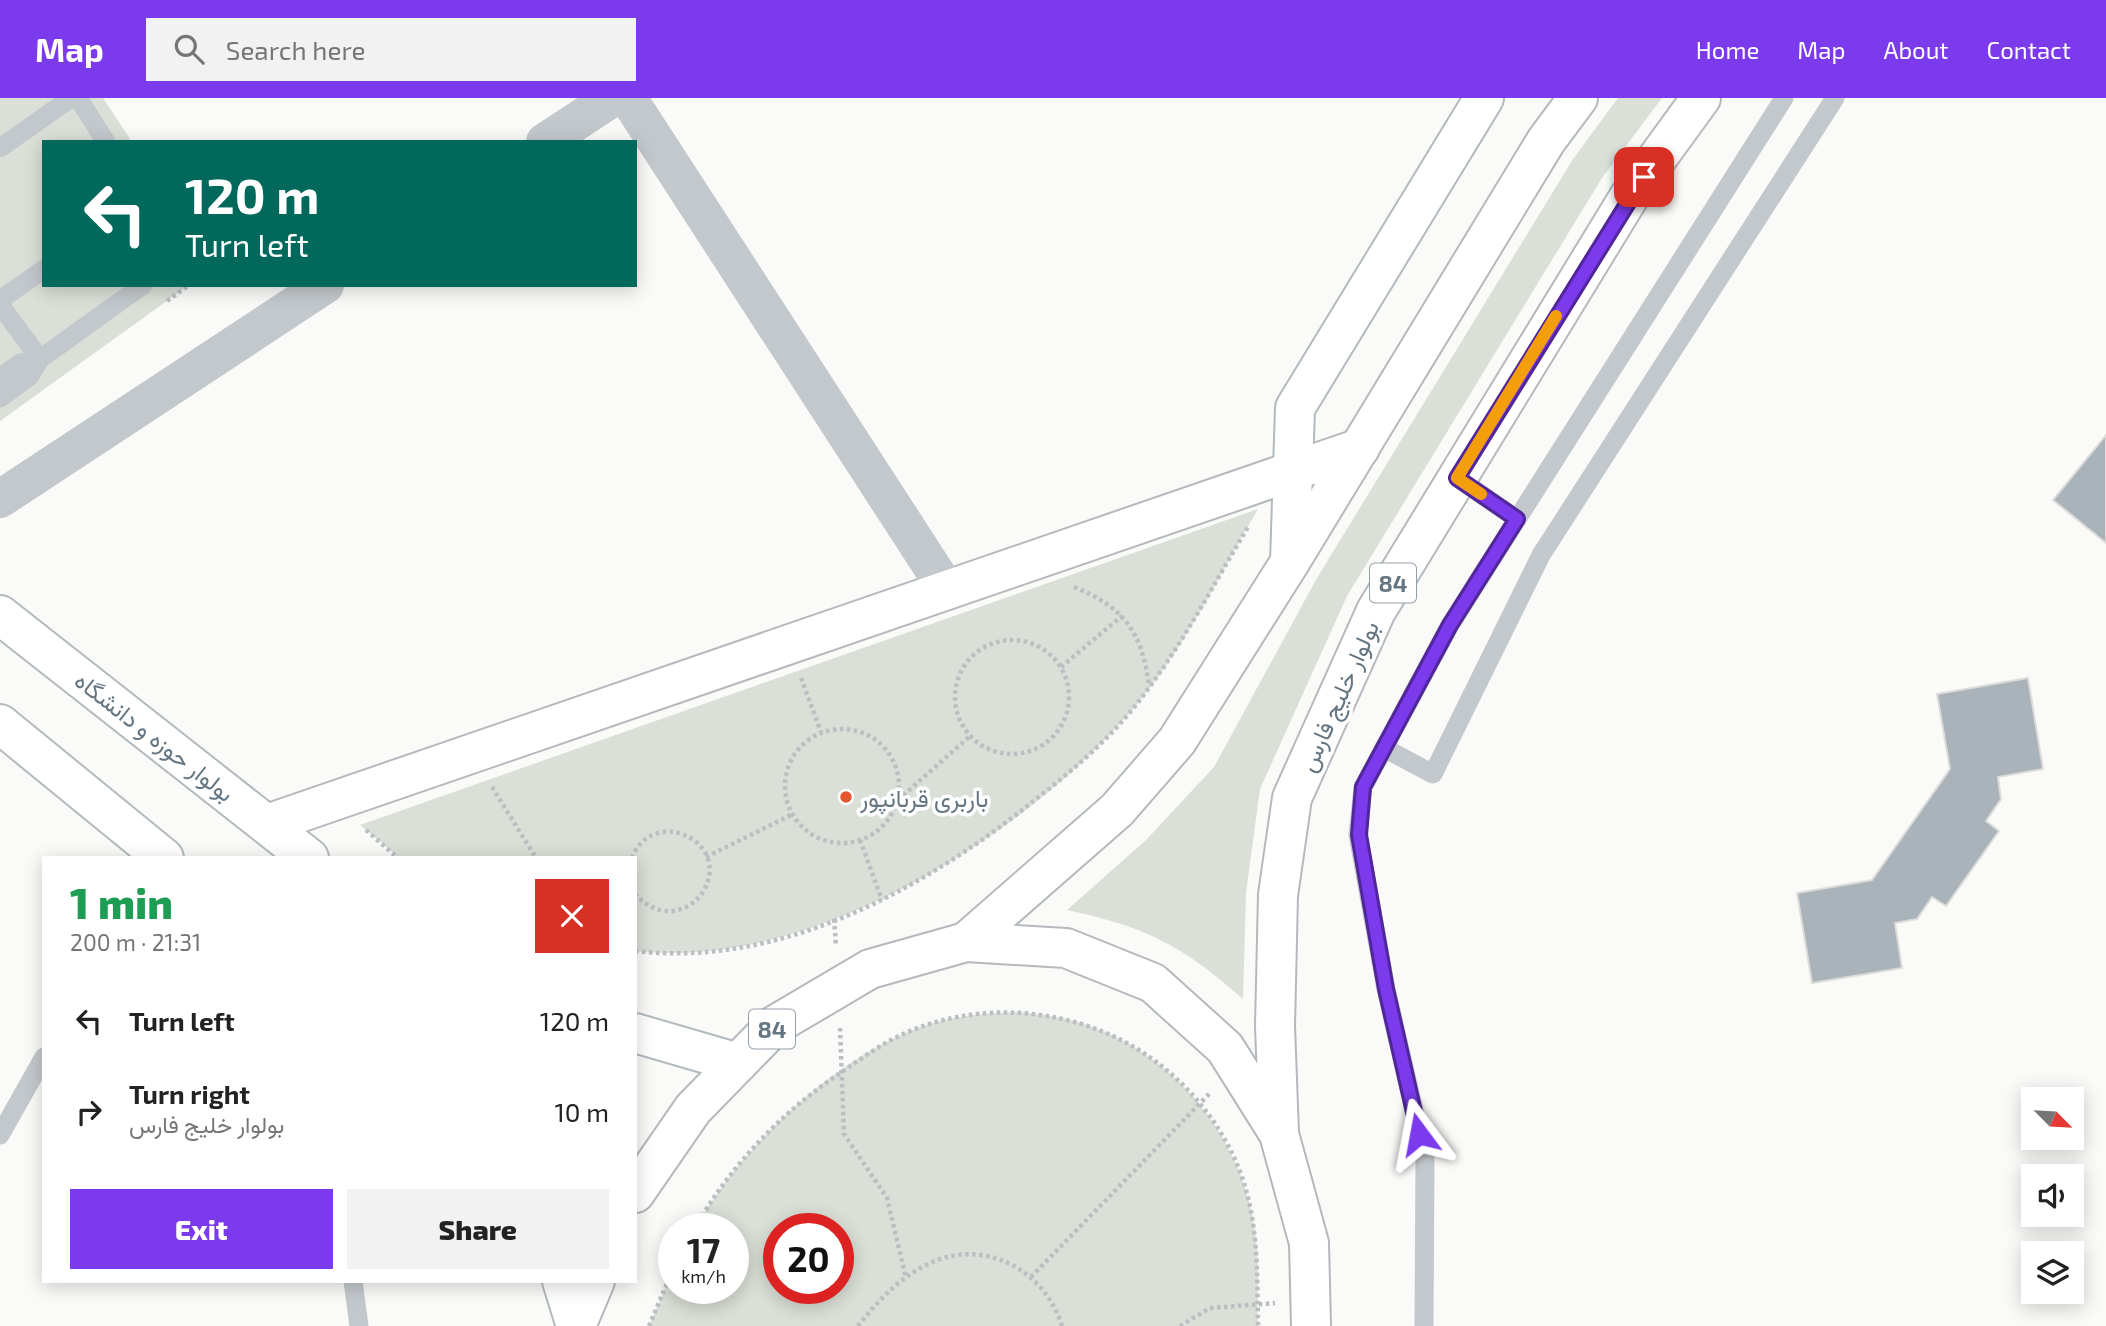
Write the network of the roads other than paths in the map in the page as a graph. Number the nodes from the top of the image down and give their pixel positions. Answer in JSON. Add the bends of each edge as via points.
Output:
{"nodes":[{"id":1,"x":71,"y":98,"type":"edge"},
{"id":2,"x":78,"y":98,"type":"edge"},
{"id":3,"x":611,"y":98,"type":"edge"},
{"id":4,"x":628,"y":98,"type":"edge"},
{"id":5,"x":1484,"y":98,"type":"edge"},
{"id":6,"x":1578,"y":98,"type":"edge"},
{"id":7,"x":1701,"y":98,"type":"edge"},
{"id":8,"x":1784,"y":98,"type":"edge"},
{"id":9,"x":1835,"y":98,"type":"edge"},
{"id":10,"x":105,"y":140,"type":"edge"},
{"id":11,"x":548,"y":140,"type":"edge"},
{"id":12,"x":0,"y":148,"type":"edge"},
{"id":13,"x":42,"y":270,"type":"edge"},
{"id":14,"x":140,"y":287,"type":"edge"},
{"id":15,"x":323,"y":287,"type":"edge"},
{"id":16,"x":0,"y":300,"type":"edge"},
{"id":17,"x":0,"y":305,"type":"edge"},
{"id":18,"x":40,"y":359,"type":"junction"},
{"id":19,"x":0,"y":377,"type":"edge"},
{"id":20,"x":0,"y":398,"type":"edge"},
{"id":21,"x":1360,"y":447,"type":"junction"},
{"id":22,"x":1293,"y":470,"type":"junction"},
{"id":23,"x":1457,"y":478,"type":"junction"},
{"id":24,"x":0,"y":499,"type":"edge"},
{"id":25,"x":1517,"y":519,"type":"junction"},
{"id":26,"x":1290,"y":562,"type":"junction"},
{"id":27,"x":947,"y":590,"type":"junction"},
{"id":28,"x":0,"y":615,"type":"edge"},
{"id":29,"x":0,"y":724,"type":"edge"},
{"id":30,"x":1384,"y":748,"type":"junction"},
{"id":31,"x":267,"y":824,"type":"junction"},
{"id":32,"x":159,"y":856,"type":"edge"},
{"id":33,"x":307,"y":856,"type":"edge"},
{"id":34,"x":966,"y":942,"type":"junction"},
{"id":35,"x":637,"y":1033,"type":"edge"},
{"id":36,"x":738,"y":1063,"type":"junction"},
{"id":37,"x":42,"y":1064,"type":"edge"},
{"id":38,"x":1279,"y":1134,"type":"junction"},
{"id":39,"x":0,"y":1135,"type":"edge"},
{"id":40,"x":637,"y":1190,"type":"edge"},
{"id":41,"x":353,"y":1283,"type":"edge"},
{"id":42,"x":563,"y":1283,"type":"edge"},
{"id":43,"x":594,"y":1283,"type":"edge"},
{"id":44,"x":1310,"y":1312,"type":"edge"},
{"id":45,"x":359,"y":1326,"type":"edge"},
{"id":46,"x":576,"y":1326,"type":"edge"},
{"id":47,"x":1424,"y":1326,"type":"edge"}],
"edges":[{"from":1,"to":12,"type":"lane"},
{"from":2,"to":10,"type":"lane"},
{"from":3,"to":11,"type":"street"},
{"from":4,"to":27,"type":"street"},
{"from":5,"to":22,"type":"main road","via":[[1295,408]]},
{"from":6,"to":21,"type":"main road","number":"84","via":[[1546,141]]},
{"from":7,"to":23,"type":"main road","name":"بولوار خلیج فارس","number":"84","via":[[1629,197]]},
{"from":8,"to":25,"type":"lane"},
{"from":9,"to":30,"type":"lane","via":[[1541,555],[1433,774]]},
{"from":13,"to":16,"type":"lane"},
{"from":14,"to":18,"type":"lane"},
{"from":15,"to":24,"type":"street"},
{"from":17,"to":18,"type":"lane"},
{"from":18,"to":19,"type":"lane","via":[[20,363]]},
{"from":18,"to":20,"type":"lane","via":[[30,376]]},
{"from":21,"to":22,"type":"main road"},
{"from":21,"to":26,"type":"main road","number":"84"},
{"from":22,"to":26,"type":"main road"},
{"from":22,"to":27,"type":"main road"},
{"from":23,"to":25,"type":"lane"},
{"from":23,"to":38,"type":"main road","name":"بولوار خلیج فارس","number":"84","via":[[1376,611],[1292,798],[1278,895],[1275,1026]]},
{"from":25,"to":30,"type":"lane","via":[[1450,625]]},
{"from":26,"to":34,"type":"main road","number":"84","via":[[1177,741],[1117,810]]},
{"from":27,"to":31,"type":"main road"},
{"from":28,"to":31,"type":"main road","name":"بولوار حوزه و دانشگاه"},
{"from":29,"to":32,"type":"main road"},
{"from":30,"to":47,"type":"lane","via":[[1363,787],[1359,835],[1386,989],[1425,1158]]},
{"from":31,"to":33,"type":"main road","name":"بولوار حوزه و دانشگاه"},
{"from":34,"to":36,"type":"main road","number":"84","via":[[870,969],[775,1025]]},
{"from":34,"to":38,"type":"main road","number":"84","via":[[1066,948],[1153,984],[1225,1048]]},
{"from":35,"to":36,"type":"main road"},
{"from":36,"to":40,"type":"main road","number":"84","via":[[693,1109]]},
{"from":37,"to":39,"type":"lane"},
{"from":38,"to":44,"type":"main road","number":"84","via":[[1309,1242]]},
{"from":41,"to":45,"type":"lane"},
{"from":42,"to":46,"type":"main road"},
{"from":43,"to":46,"type":"main road"}]}
